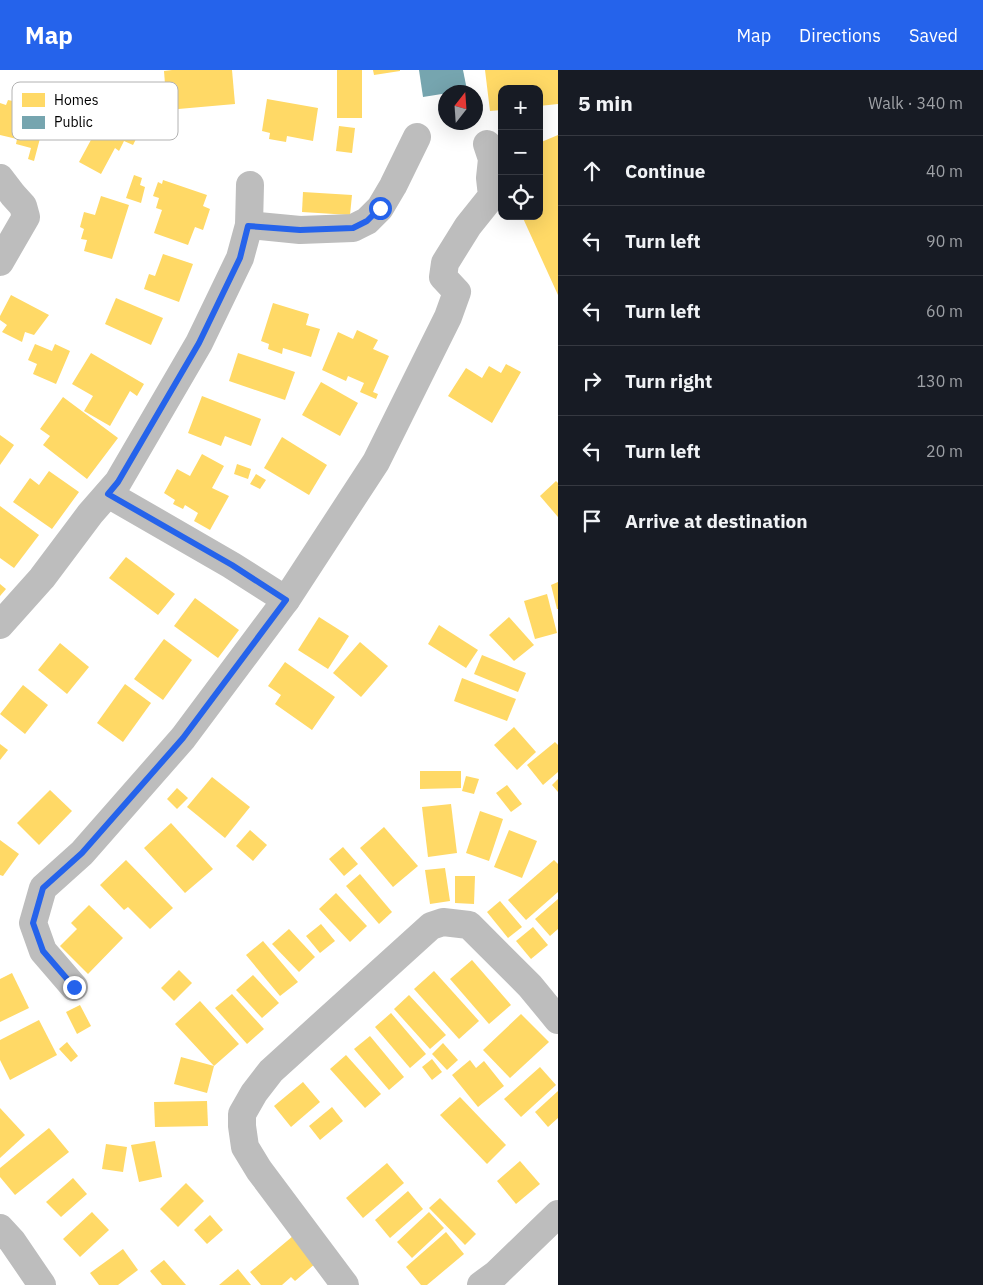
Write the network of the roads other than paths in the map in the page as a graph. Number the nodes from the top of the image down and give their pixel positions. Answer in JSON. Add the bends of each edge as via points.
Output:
{"nodes":[{"id":1,"x":417,"y":137,"type":"dead end"},
{"id":2,"x":486,"y":144,"type":"dead end"},
{"id":3,"x":0,"y":178,"type":"edge"},
{"id":4,"x":250,"y":185,"type":"dead end"},
{"id":5,"x":248,"y":226,"type":"junction"},
{"id":6,"x":0,"y":262,"type":"edge"},
{"id":7,"x":108,"y":494,"type":"junction"},
{"id":8,"x":286,"y":600,"type":"junction"},
{"id":9,"x":0,"y":625,"type":"edge"},
{"id":10,"x":74,"y":987,"type":"dead end"},
{"id":11,"x":558,"y":1020,"type":"edge"},
{"id":12,"x":558,"y":1214,"type":"edge"},
{"id":13,"x":4,"y":1240,"type":"edge"},
{"id":14,"x":495,"y":1281,"type":"edge"},
{"id":15,"x":42,"y":1285,"type":"edge"},
{"id":16,"x":345,"y":1285,"type":"edge"}],
"edges":[{"from":1,"to":5,"type":"street","via":[[380,208],[367,221],[353,228]]},
{"from":2,"to":8,"type":"street","via":[[492,159],[492,196],[445,262],[443,277],[457,292],[448,317],[376,462]]},
{"from":3,"to":6,"type":"street","via":[[23,206],[26,217]]},
{"from":4,"to":5,"type":"street"},
{"from":5,"to":7,"type":"street","via":[[240,258],[199,343]]},
{"from":7,"to":8,"type":"street"},
{"from":7,"to":9,"type":"street","via":[[42,578]]},
{"from":8,"to":10,"type":"street","via":[[183,738],[82,853],[43,888],[33,923],[43,951]]},
{"from":11,"to":16,"type":"street","via":[[530,986],[469,925],[443,922],[431,926],[271,1071],[242,1114],[245,1147]]},
{"from":12,"to":14,"type":"street"},
{"from":13,"to":15,"type":"street"}]}
